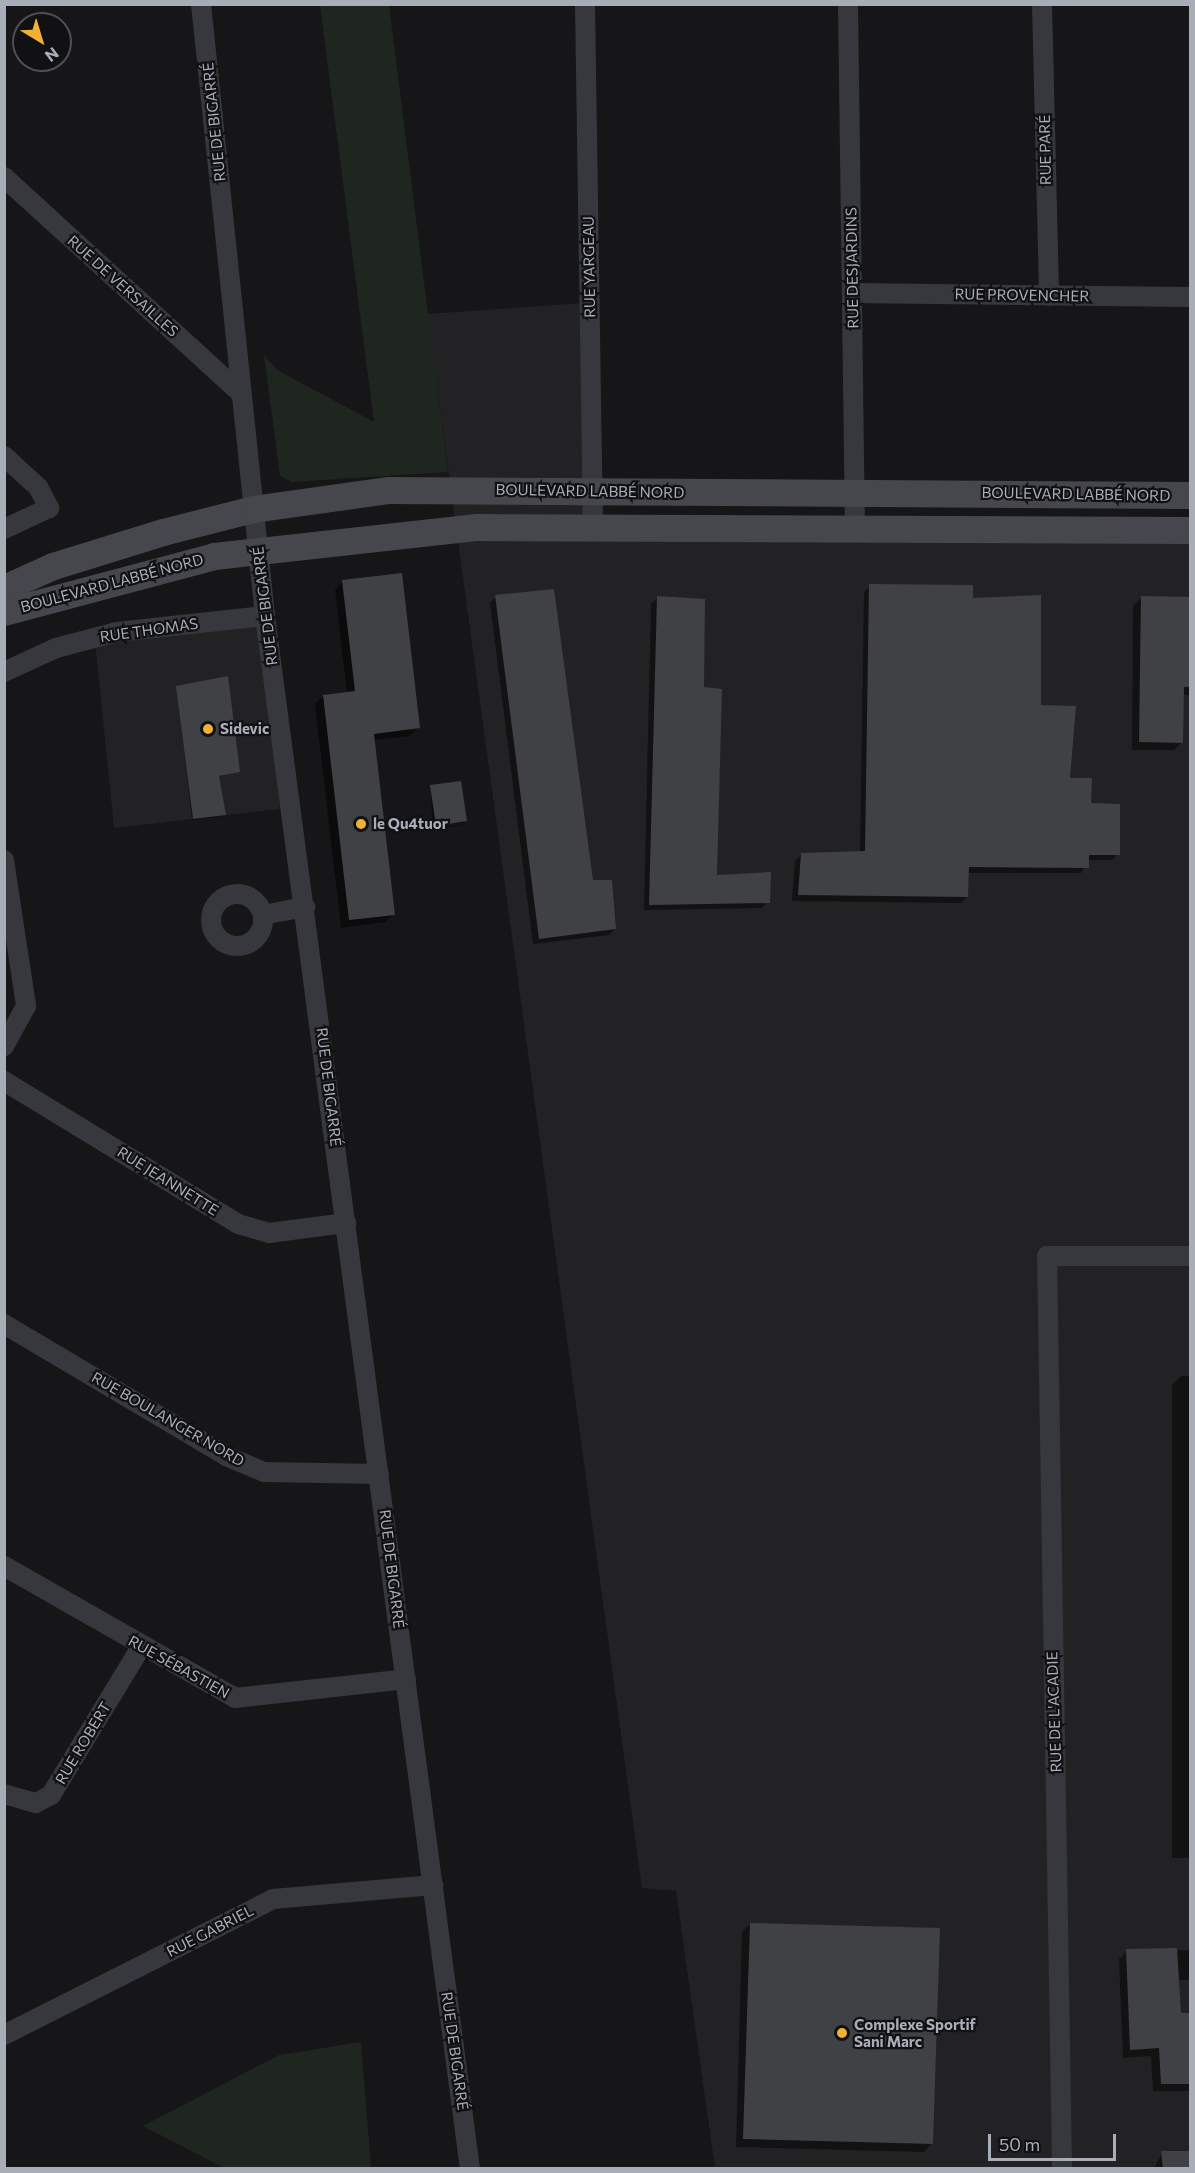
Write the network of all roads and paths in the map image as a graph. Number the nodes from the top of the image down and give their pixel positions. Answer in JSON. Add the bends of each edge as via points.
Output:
{"nodes":[{"id":1,"x":201,"y":4,"type":"edge"},
{"id":2,"x":585,"y":4,"type":"edge"},
{"id":3,"x":848,"y":4,"type":"edge"},
{"id":4,"x":1042,"y":4,"type":"edge"},
{"id":5,"x":4,"y":177,"type":"edge"},
{"id":6,"x":853,"y":293,"type":"junction"},
{"id":7,"x":1049,"y":296,"type":"junction"},
{"id":8,"x":1191,"y":297,"type":"edge"},
{"id":9,"x":243,"y":394,"type":"junction"},
{"id":10,"x":4,"y":456,"type":"edge"},
{"id":11,"x":855,"y":492,"type":"junction"},
{"id":12,"x":592,"y":493,"type":"junction"},
{"id":13,"x":1191,"y":495,"type":"edge"},
{"id":14,"x":253,"y":509,"type":"junction"},
{"id":15,"x":4,"y":529,"type":"edge"},
{"id":16,"x":593,"y":530,"type":"junction"},
{"id":17,"x":1191,"y":530,"type":"edge"},
{"id":18,"x":855,"y":531,"type":"junction"},
{"id":19,"x":258,"y":549,"type":"junction"},
{"id":20,"x":4,"y":588,"type":"edge"},
{"id":21,"x":4,"y":612,"type":"edge"},
{"id":22,"x":265,"y":615,"type":"junction"},
{"id":23,"x":4,"y":672,"type":"edge"},
{"id":24,"x":4,"y":860,"type":"edge"},
{"id":25,"x":305,"y":906,"type":"junction"},
{"id":26,"x":263,"y":915,"type":"dead end"},
{"id":27,"x":4,"y":1046,"type":"edge"},
{"id":28,"x":4,"y":1081,"type":"edge"},
{"id":29,"x":346,"y":1223,"type":"junction"},
{"id":30,"x":1191,"y":1256,"type":"edge"},
{"id":31,"x":4,"y":1324,"type":"edge"},
{"id":32,"x":380,"y":1474,"type":"junction"},
{"id":33,"x":4,"y":1566,"type":"edge"},
{"id":34,"x":141,"y":1647,"type":"junction"},
{"id":35,"x":406,"y":1679,"type":"junction"},
{"id":36,"x":4,"y":1794,"type":"edge"},
{"id":37,"x":433,"y":1885,"type":"junction"},
{"id":38,"x":4,"y":2035,"type":"edge"},
{"id":39,"x":470,"y":2169,"type":"edge"},
{"id":40,"x":1062,"y":2169,"type":"edge"}],
"edges":[{"from":1,"to":9,"type":"street","name":"RUE DE BIGARRÉ"},
{"from":2,"to":12,"type":"street","name":"RUE YARGEAU"},
{"from":3,"to":6,"type":"street","name":"RUE DESJARDINS"},
{"from":4,"to":7,"type":"street","name":"RUE PARÉ"},
{"from":5,"to":9,"type":"street","name":"RUE DE VERSAILLES"},
{"from":6,"to":7,"type":"street","name":"RUE PROVENCHER"},
{"from":6,"to":11,"type":"street","name":"RUE DESJARDINS"},
{"from":7,"to":8,"type":"street","name":"RUE PROVENCHER"},
{"from":9,"to":14,"type":"street","name":"RUE DE BIGARRÉ"},
{"from":10,"to":15,"type":"street","via":[[38,487],[49,508]]},
{"from":11,"to":12,"type":"main road","name":"BOULEVARD LABBÉ NORD"},
{"from":11,"to":13,"type":"main road","name":"BOULEVARD LABBÉ NORD"},
{"from":11,"to":18,"type":"street","name":"RUE DESJARDINS"},
{"from":12,"to":14,"type":"main road","name":"BOULEVARD LABBÉ NORD","via":[[389,490]]},
{"from":12,"to":16,"type":"street","name":"RUE YARGEAU"},
{"from":14,"to":19,"type":"street","name":"RUE DE BIGARRÉ"},
{"from":14,"to":20,"type":"main road","name":"BOULEVARD LABBÉ NORD","via":[[97,550]]},
{"from":16,"to":18,"type":"main road","name":"BOULEVARD LABBÉ NORD"},
{"from":16,"to":19,"type":"main road","name":"BOULEVARD LABBÉ NORD","via":[[477,527]]},
{"from":17,"to":18,"type":"main road","name":"BOULEVARD LABBÉ NORD"},
{"from":19,"to":21,"type":"main road","name":"BOULEVARD LABBÉ NORD","via":[[169,565]]},
{"from":19,"to":22,"type":"street","name":"RUE DE BIGARRÉ"},
{"from":22,"to":23,"type":"street","name":"RUE THOMAS","via":[[117,632],[56,648]]},
{"from":22,"to":25,"type":"street","name":"RUE DE BIGARRÉ"},
{"from":24,"to":27,"type":"street","via":[[26,1006]]},
{"from":25,"to":26,"type":"street"},
{"from":25,"to":29,"type":"street","name":"RUE DE BIGARRÉ"},
{"from":28,"to":29,"type":"street","name":"RUE JEANNETTE","via":[[237,1224],[268,1233]]},
{"from":29,"to":32,"type":"street","name":"RUE DE BIGARRÉ"},
{"from":30,"to":40,"type":"street","name":"RUE DE L'ACADIE","via":[[1047,1256]]},
{"from":31,"to":32,"type":"street","name":"RUE BOULANGER NORD","via":[[226,1456],[264,1472]]},
{"from":32,"to":35,"type":"street","name":"RUE DE BIGARRÉ"},
{"from":33,"to":34,"type":"street","name":"RUE SÉBASTIEN"},
{"from":34,"to":35,"type":"street","name":"RUE SÉBASTIEN","via":[[234,1698]]},
{"from":34,"to":36,"type":"street","name":"RUE ROBERT","via":[[51,1795],[36,1803]]},
{"from":35,"to":37,"type":"street","name":"RUE DE BIGARRÉ"},
{"from":37,"to":38,"type":"street","name":"RUE GABRIEL","via":[[273,1899]]},
{"from":37,"to":39,"type":"street","name":"RUE DE BIGARRÉ"}]}
